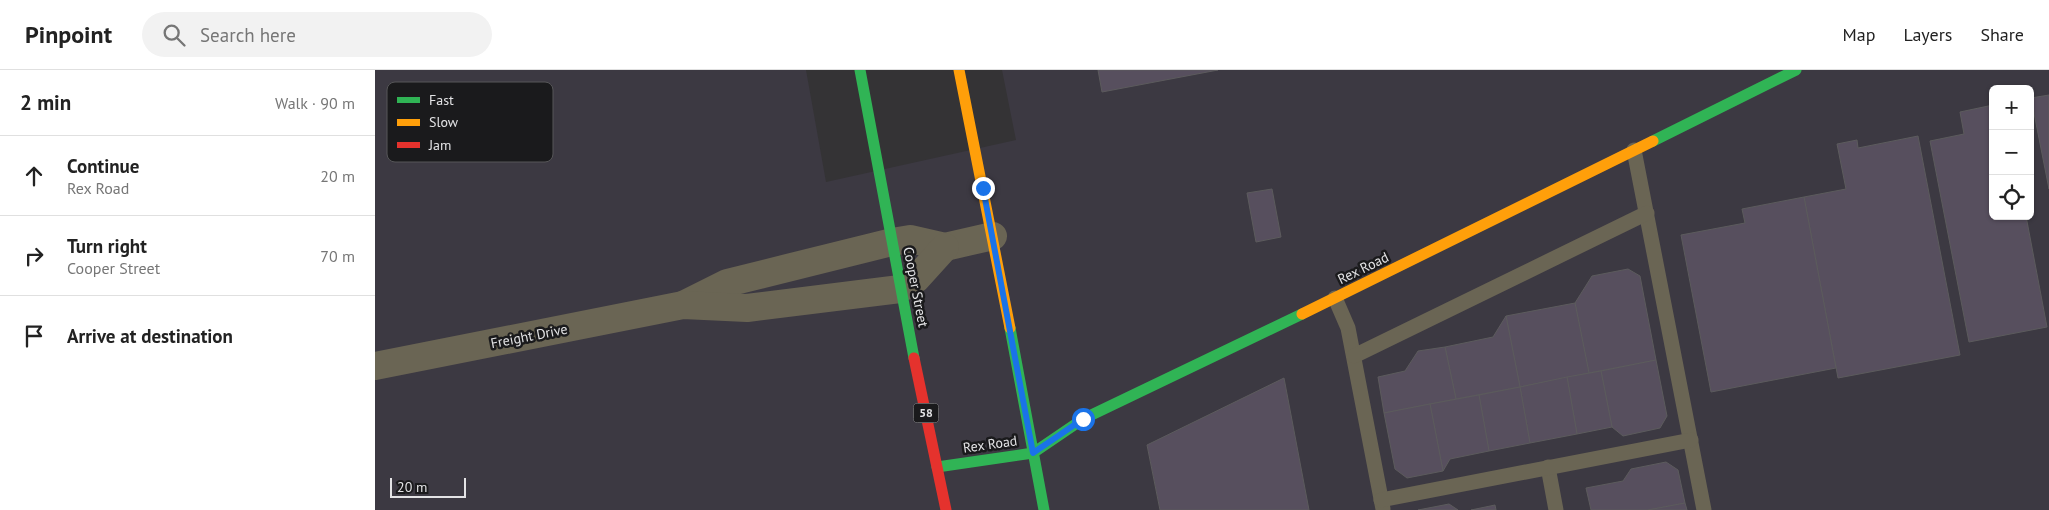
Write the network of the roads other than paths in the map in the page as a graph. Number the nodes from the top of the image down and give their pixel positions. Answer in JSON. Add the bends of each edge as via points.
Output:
{"nodes":[{"id":1,"x":860,"y":70,"type":"edge"},
{"id":2,"x":959,"y":70,"type":"edge"},
{"id":3,"x":1796,"y":70,"type":"edge"},
{"id":4,"x":1634,"y":150,"type":"junction"},
{"id":5,"x":1647,"y":213,"type":"junction"},
{"id":6,"x":993,"y":236,"type":"junction"},
{"id":7,"x":892,"y":242,"type":"junction"},
{"id":8,"x":945,"y":247,"type":"junction"},
{"id":9,"x":900,"y":289,"type":"junction"},
{"id":10,"x":1335,"y":298,"type":"junction"},
{"id":11,"x":683,"y":305,"type":"junction"},
{"id":12,"x":1354,"y":356,"type":"junction"},
{"id":13,"x":375,"y":366,"type":"edge"},
{"id":14,"x":1691,"y":440,"type":"junction"},
{"id":15,"x":1033,"y":453,"type":"junction"},
{"id":16,"x":937,"y":467,"type":"junction"},
{"id":17,"x":1548,"y":467,"type":"junction"},
{"id":18,"x":1382,"y":505,"type":"edge"},
{"id":19,"x":946,"y":510,"type":"edge"},
{"id":20,"x":1045,"y":510,"type":"edge"},
{"id":21,"x":1556,"y":510,"type":"edge"},
{"id":22,"x":1704,"y":510,"type":"edge"}],
"edges":[{"from":1,"to":7,"type":"street","name":"Cooper Street","number":"58"},
{"from":2,"to":6,"type":"street"},
{"from":3,"to":4,"type":"street","name":"Rex Road"},
{"from":4,"to":5,"type":"lane"},
{"from":4,"to":10,"type":"street","name":"Rex Road"},
{"from":5,"to":12,"type":"lane"},
{"from":5,"to":14,"type":"lane"},
{"from":6,"to":8,"type":"street","name":"Freight Drive"},
{"from":6,"to":15,"type":"street"},
{"from":7,"to":8,"type":"street","name":"Freight Drive","via":[[910,240]]},
{"from":7,"to":9,"type":"street","name":"Cooper Street","number":"58"},
{"from":7,"to":11,"type":"street","name":"Freight Drive","via":[[727,283]]},
{"from":8,"to":9,"type":"street","via":[[916,278]]},
{"from":9,"to":11,"type":"street","name":"Freight Drive","via":[[747,308]]},
{"from":9,"to":16,"type":"street","name":"Cooper Street","number":"58"},
{"from":10,"to":12,"type":"lane","via":[[1348,328]]},
{"from":10,"to":15,"type":"street","name":"Rex Road","via":[[1083,419]]},
{"from":11,"to":13,"type":"street","name":"Freight Drive"},
{"from":12,"to":18,"type":"lane"},
{"from":14,"to":17,"type":"lane"},
{"from":14,"to":22,"type":"lane"},
{"from":15,"to":16,"type":"street","name":"Rex Road"},
{"from":15,"to":20,"type":"street"},
{"from":16,"to":19,"type":"street","name":"Cooper Street","number":"58"},
{"from":17,"to":18,"type":"lane"},
{"from":17,"to":21,"type":"lane"}]}
